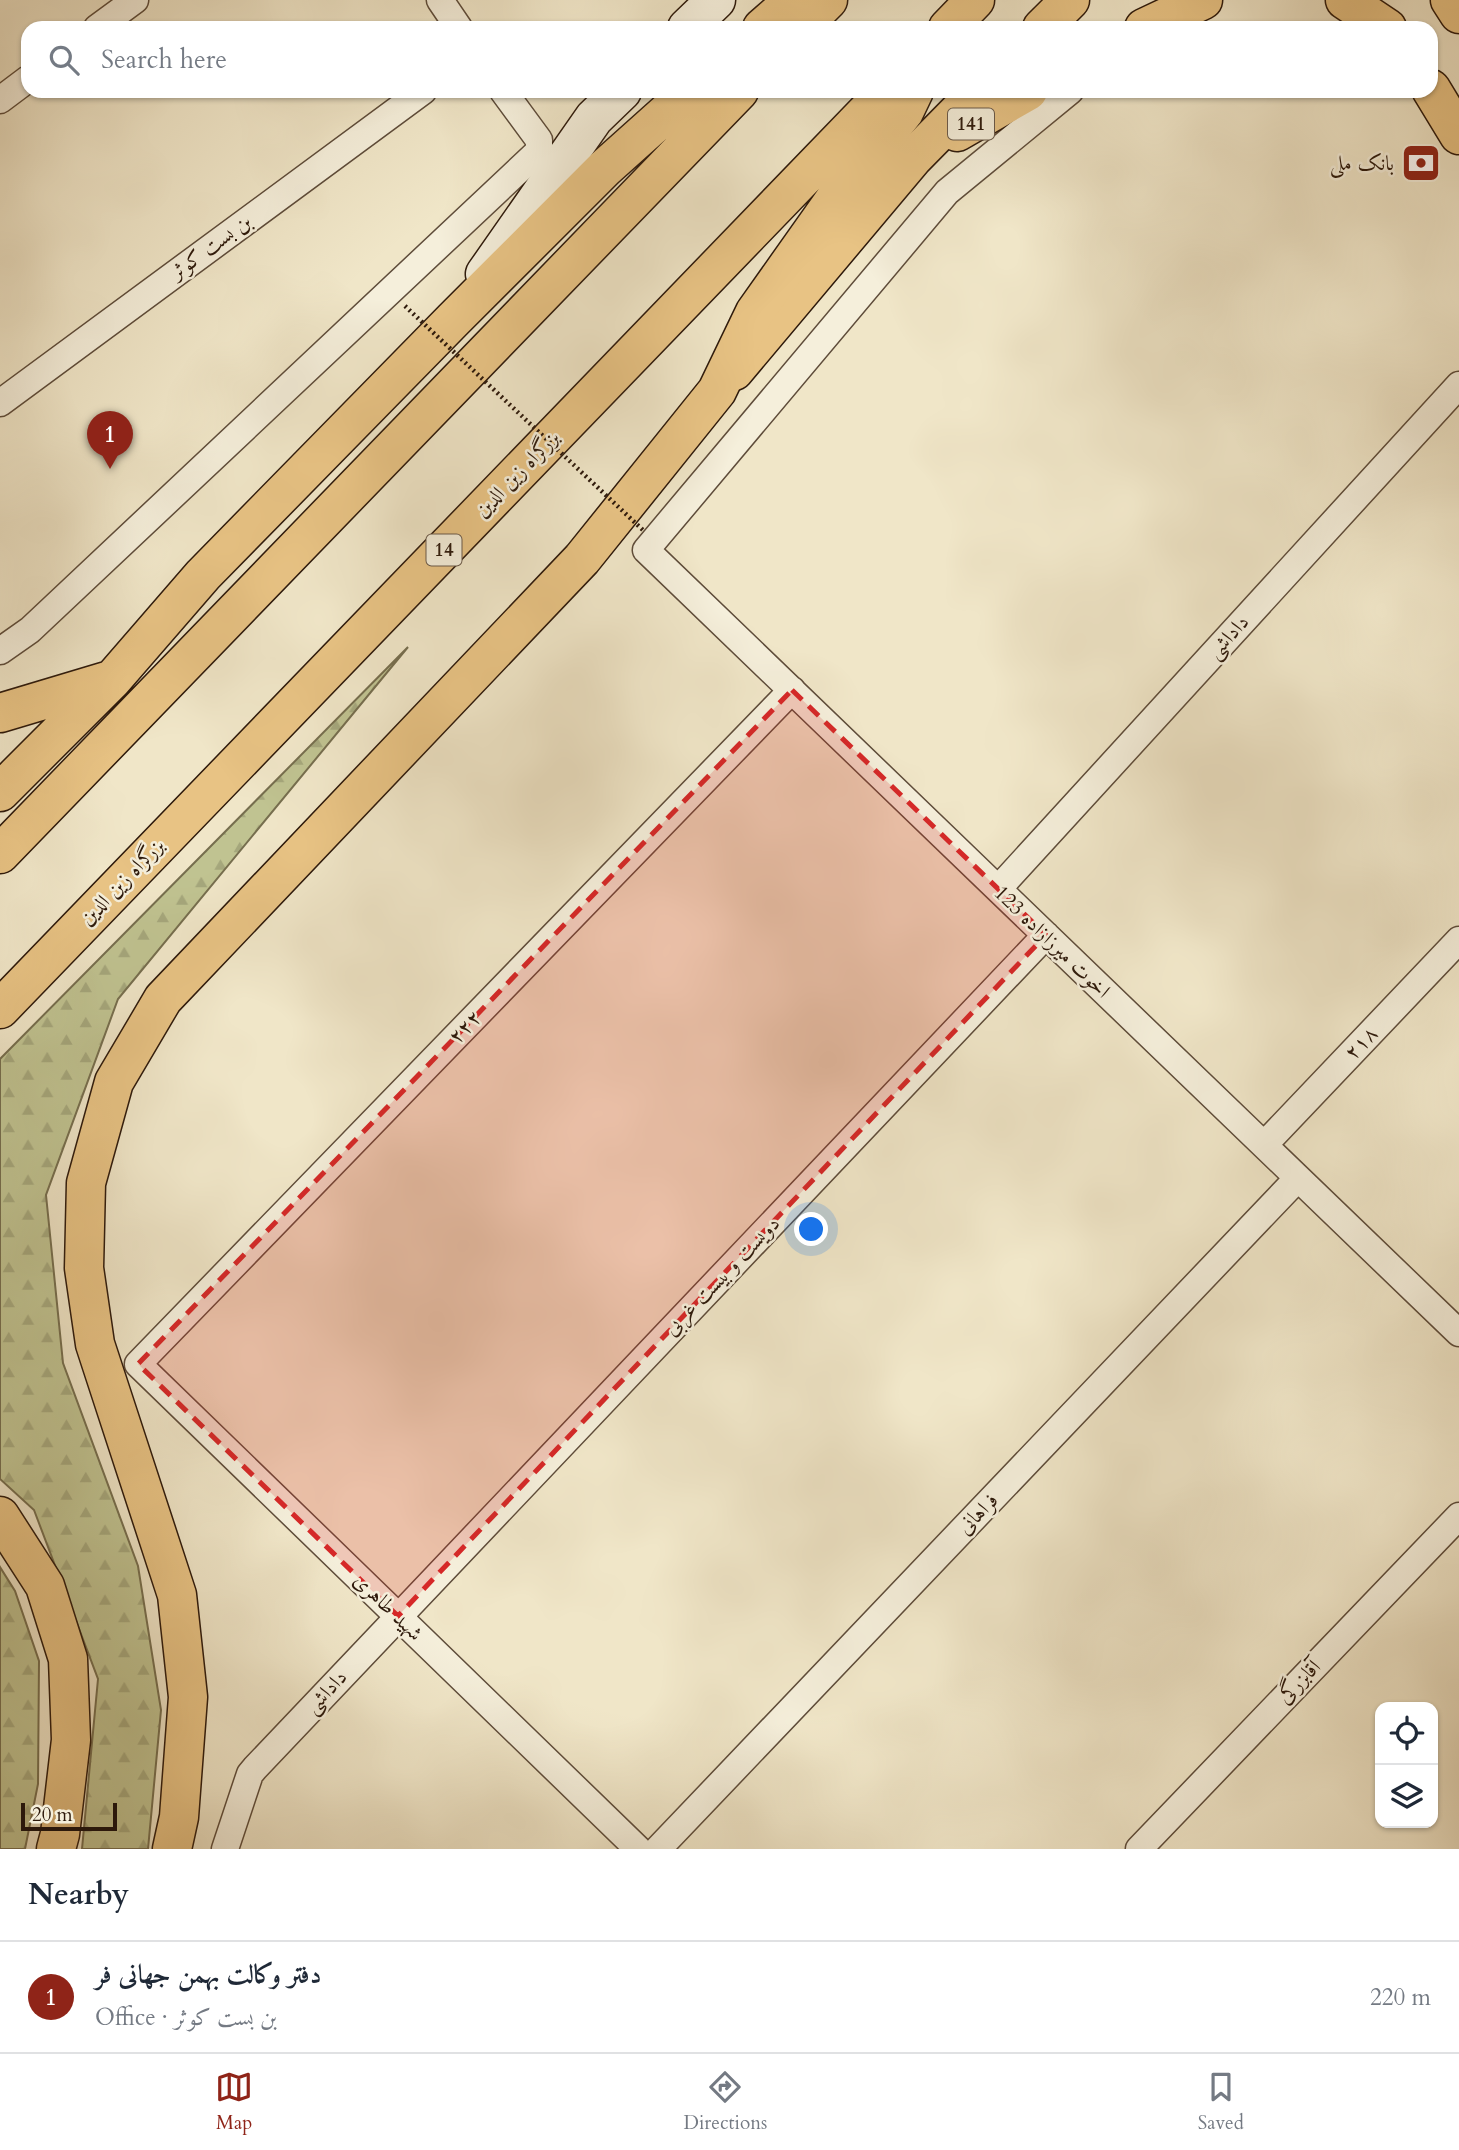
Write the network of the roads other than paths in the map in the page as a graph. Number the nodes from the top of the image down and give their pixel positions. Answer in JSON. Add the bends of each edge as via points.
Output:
{"nodes":[{"id":1,"x":135,"y":0,"type":"edge"},
{"id":2,"x":440,"y":0,"type":"edge"},
{"id":3,"x":716,"y":0,"type":"edge"},
{"id":4,"x":794,"y":0,"type":"edge"},
{"id":5,"x":828,"y":0,"type":"edge"},
{"id":6,"x":975,"y":0,"type":"edge"},
{"id":7,"x":1070,"y":0,"type":"edge"},
{"id":8,"x":1203,"y":0,"type":"edge"},
{"id":9,"x":1345,"y":0,"type":"edge"},
{"id":10,"x":1450,"y":0,"type":"edge"},
{"id":11,"x":1459,"y":14,"type":"edge"},
{"id":12,"x":106,"y":21,"type":"edge"},
{"id":13,"x":454,"y":21,"type":"edge"},
{"id":14,"x":694,"y":21,"type":"edge"},
{"id":15,"x":770,"y":21,"type":"edge"},
{"id":16,"x":807,"y":21,"type":"edge"},
{"id":17,"x":955,"y":21,"type":"edge"},
{"id":18,"x":1049,"y":21,"type":"edge"},
{"id":19,"x":1159,"y":21,"type":"edge"},
{"id":20,"x":1376,"y":21,"type":"edge"},
{"id":21,"x":21,"y":84,"type":"edge"},
{"id":22,"x":414,"y":98,"type":"edge"},
{"id":23,"x":508,"y":98,"type":"edge"},
{"id":24,"x":615,"y":98,"type":"edge"},
{"id":25,"x":683,"y":98,"type":"edge"},
{"id":26,"x":732,"y":98,"type":"edge"},
{"id":27,"x":880,"y":98,"type":"edge"},
{"id":28,"x":911,"y":98,"type":"edge"},
{"id":29,"x":972,"y":98,"type":"edge"},
{"id":30,"x":1016,"y":98,"type":"edge"},
{"id":31,"x":1061,"y":98,"type":"edge"},
{"id":32,"x":1436,"y":98,"type":"edge"},
{"id":33,"x":0,"y":100,"type":"edge"},
{"id":34,"x":1459,"y":135,"type":"edge"},
{"id":35,"x":913,"y":158,"type":"junction"},
{"id":36,"x":453,"y":320,"type":"junction"},
{"id":37,"x":1459,"y":385,"type":"edge"},
{"id":38,"x":717,"y":391,"type":"junction"},
{"id":39,"x":0,"y":403,"type":"edge"},
{"id":40,"x":0,"y":651,"type":"edge"},
{"id":41,"x":112,"y":680,"type":"junction"},
{"id":42,"x":792,"y":691,"type":"junction"},
{"id":43,"x":0,"y":713,"type":"edge"},
{"id":44,"x":0,"y":792,"type":"edge"},
{"id":45,"x":0,"y":854,"type":"edge"},
{"id":46,"x":998,"y":889,"type":"junction"},
{"id":47,"x":1046,"y":935,"type":"junction"},
{"id":48,"x":1459,"y":940,"type":"edge"},
{"id":49,"x":0,"y":1009,"type":"edge"},
{"id":50,"x":1264,"y":1145,"type":"junction"},
{"id":51,"x":1298,"y":1178,"type":"junction"},
{"id":52,"x":1459,"y":1333,"type":"edge"},
{"id":53,"x":138,"y":1364,"type":"joint"},
{"id":54,"x":0,"y":1516,"type":"edge"},
{"id":55,"x":1459,"y":1516,"type":"edge"},
{"id":56,"x":398,"y":1616,"type":"junction"},
{"id":57,"x":56,"y":1849,"type":"edge"},
{"id":58,"x":172,"y":1849,"type":"edge"},
{"id":59,"x":225,"y":1849,"type":"edge"},
{"id":60,"x":638,"y":1849,"type":"edge"},
{"id":61,"x":658,"y":1849,"type":"edge"},
{"id":62,"x":1139,"y":1849,"type":"edge"}],
"edges":[{"from":1,"to":12,"type":"street"},
{"from":2,"to":13,"type":"street"},
{"from":3,"to":14,"type":"main road"},
{"from":4,"to":15,"type":"main road"},
{"from":5,"to":16,"type":"main road"},
{"from":6,"to":17,"type":"main road"},
{"from":7,"to":18,"type":"main road"},
{"from":8,"to":19,"type":"main road"},
{"from":9,"to":20,"type":"main road"},
{"from":10,"to":11,"type":"main road"},
{"from":21,"to":33,"type":"street"},
{"from":22,"to":39,"type":"street","name":"بن بست کوثر"},
{"from":23,"to":40,"type":"street","via":[[539,140],[540,151],[30,630]]},
{"from":24,"to":36,"type":"main road","via":[[594,118]]},
{"from":25,"to":36,"type":"main road","via":[[605,168]]},
{"from":26,"to":45,"type":"main road"},
{"from":27,"to":49,"type":"main road","name":"بزرگراه زین الدین","number":"14"},
{"from":28,"to":38,"type":"main road","via":[[755,312]]},
{"from":29,"to":35,"type":"main road"},
{"from":30,"to":35,"type":"main road","number":"141"},
{"from":31,"to":42,"type":"street","name":"اخوت میرزازاده 123","via":[[947,192],[646,541]]},
{"from":32,"to":34,"type":"main road"},
{"from":35,"to":38,"type":"main road"},
{"from":36,"to":41,"type":"main road","via":[[203,575]]},
{"from":37,"to":46,"type":"street","name":"داداشی"},
{"from":38,"to":58,"type":"main road","via":[[582,559],[163,999],[114,1082],[86,1183],[83,1268],[95,1344],[177,1595],[188,1697],[179,1817]]},
{"from":41,"to":43,"type":"main road"},
{"from":41,"to":44,"type":"main road"},
{"from":42,"to":46,"type":"street","name":"اخوت میرزازاده 123"},
{"from":42,"to":53,"type":"street","name":"۲۲۲"},
{"from":46,"to":47,"type":"street","name":"اخوت میرزازاده 123"},
{"from":47,"to":50,"type":"street","name":"اخوت میرزازاده 123"},
{"from":47,"to":56,"type":"street","name":"دویست و بیست غربی"},
{"from":48,"to":50,"type":"street","name":"۲۱۸"},
{"from":50,"to":51,"type":"street","name":"اخوت میرزازاده 123"},
{"from":51,"to":52,"type":"street","name":"اخوت میرزازاده 123"},
{"from":51,"to":61,"type":"street","name":"فراهانی"},
{"from":53,"to":56,"type":"street","name":"شهید طاهری"},
{"from":54,"to":57,"type":"main road","via":[[45,1586],[68,1659],[71,1740]]},
{"from":55,"to":62,"type":"street","name":"آقابزرگی"},
{"from":56,"to":59,"type":"street","name":"داداشی","via":[[250,1774]]},
{"from":56,"to":60,"type":"street","name":"شهید طاهری"}]}
